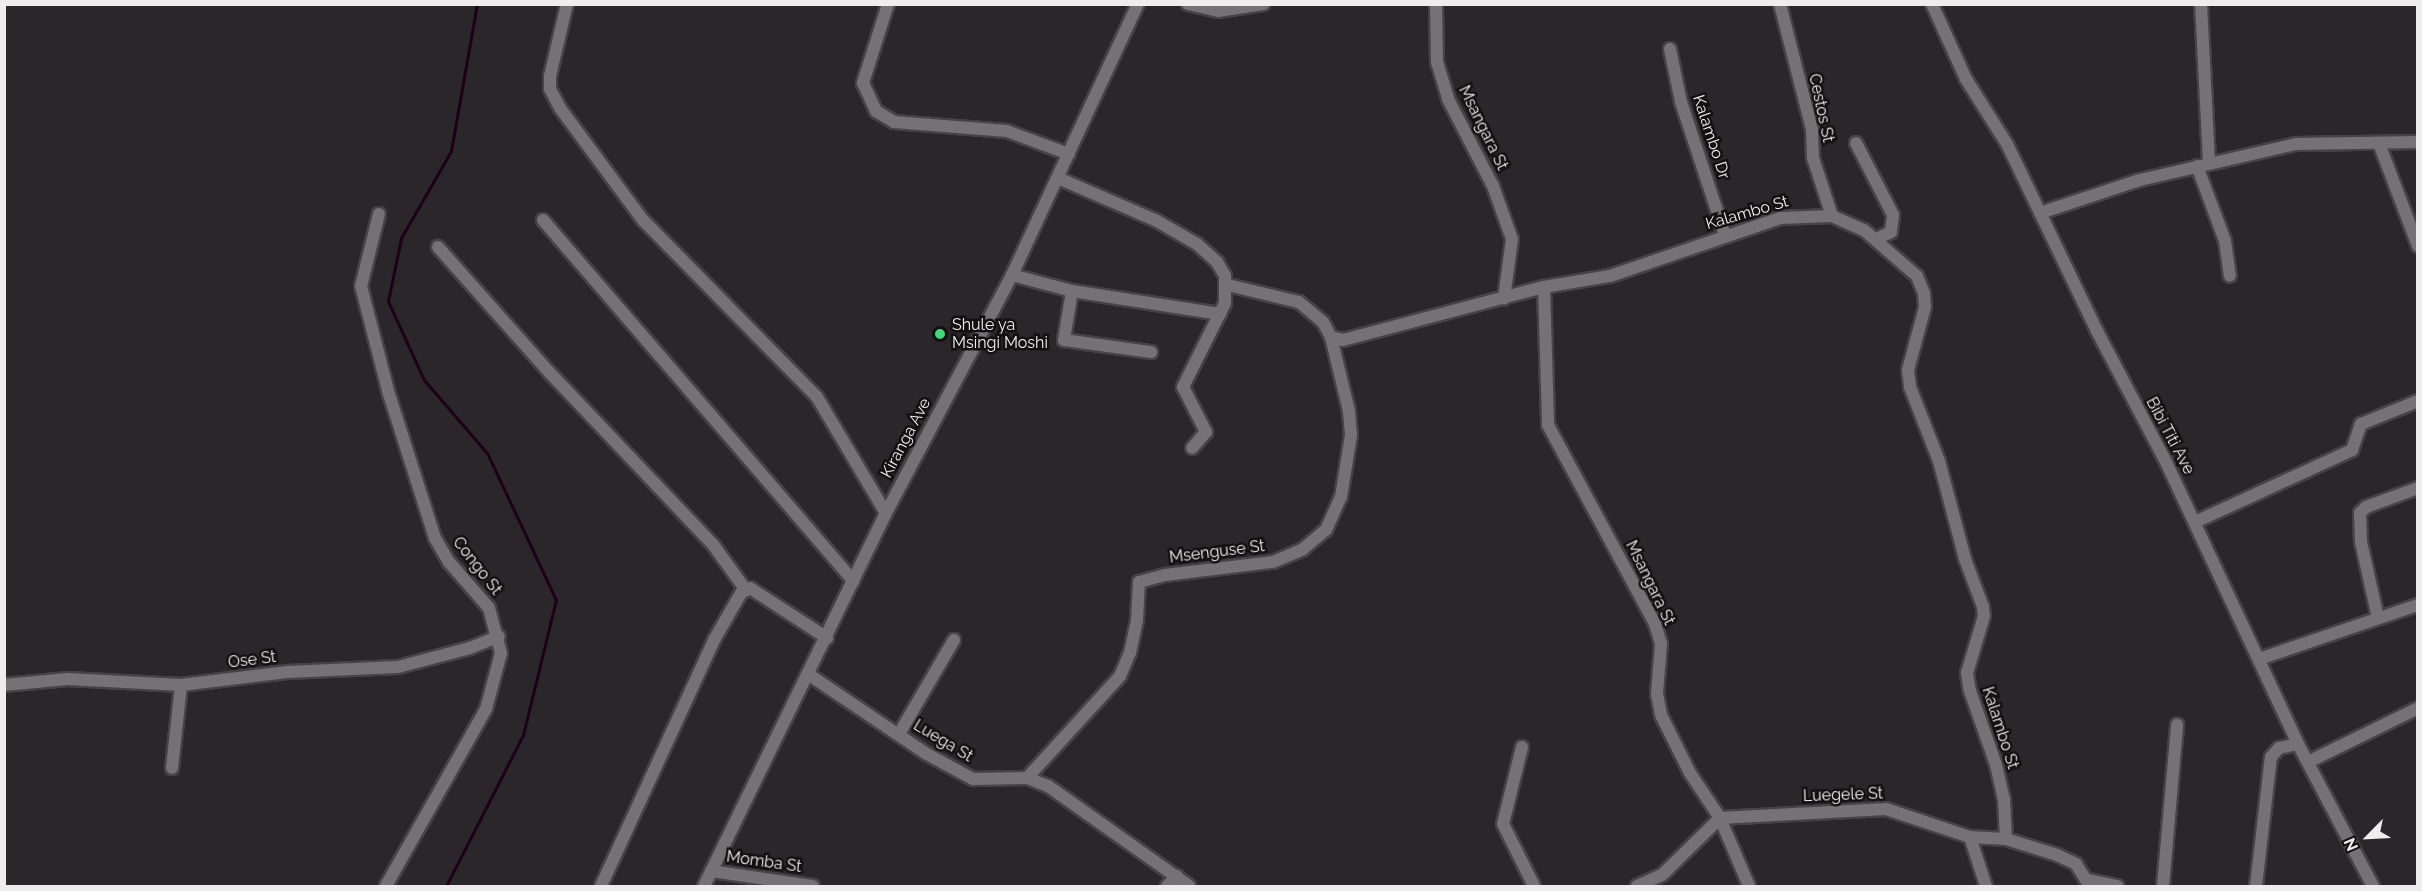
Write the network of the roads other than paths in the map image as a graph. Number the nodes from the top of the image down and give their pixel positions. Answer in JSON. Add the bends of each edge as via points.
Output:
{"nodes":[{"id":1,"x":567,"y":4,"type":"edge"},
{"id":2,"x":888,"y":4,"type":"edge"},
{"id":3,"x":1138,"y":4,"type":"edge"},
{"id":4,"x":1188,"y":4,"type":"edge"},
{"id":5,"x":1263,"y":4,"type":"edge"},
{"id":6,"x":1436,"y":4,"type":"edge"},
{"id":7,"x":1780,"y":4,"type":"edge"},
{"id":8,"x":1932,"y":4,"type":"edge"},
{"id":9,"x":2201,"y":4,"type":"edge"},
{"id":10,"x":1670,"y":49,"type":"dead end"},
{"id":11,"x":2418,"y":142,"type":"edge"},
{"id":12,"x":1856,"y":143,"type":"dead end"},
{"id":13,"x":2380,"y":146,"type":"junction"},
{"id":14,"x":1069,"y":154,"type":"junction"},
{"id":15,"x":2203,"y":164,"type":"junction"},
{"id":16,"x":1058,"y":178,"type":"junction"},
{"id":17,"x":2040,"y":213,"type":"junction"},
{"id":18,"x":379,"y":214,"type":"dead end"},
{"id":19,"x":1832,"y":216,"type":"junction"},
{"id":20,"x":543,"y":220,"type":"dead end"},
{"id":21,"x":1725,"y":234,"type":"junction"},
{"id":22,"x":1876,"y":239,"type":"junction"},
{"id":23,"x":2418,"y":246,"type":"edge"},
{"id":24,"x":438,"y":247,"type":"dead end"},
{"id":25,"x":1012,"y":275,"type":"junction"},
{"id":26,"x":2230,"y":276,"type":"dead end"},
{"id":27,"x":1228,"y":285,"type":"junction"},
{"id":28,"x":1544,"y":287,"type":"junction"},
{"id":29,"x":1072,"y":291,"type":"junction"},
{"id":30,"x":1504,"y":298,"type":"junction"},
{"id":31,"x":1220,"y":314,"type":"junction"},
{"id":32,"x":1331,"y":337,"type":"junction"},
{"id":33,"x":1151,"y":352,"type":"dead end"},
{"id":34,"x":2418,"y":400,"type":"edge"},
{"id":35,"x":1192,"y":448,"type":"dead end"},
{"id":36,"x":2418,"y":488,"type":"edge"},
{"id":37,"x":886,"y":513,"type":"junction"},
{"id":38,"x":2195,"y":522,"type":"junction"},
{"id":39,"x":854,"y":581,"type":"junction"},
{"id":40,"x":745,"y":589,"type":"junction"},
{"id":41,"x":2418,"y":605,"type":"edge"},
{"id":42,"x":2378,"y":618,"type":"junction"},
{"id":43,"x":499,"y":636,"type":"junction"},
{"id":44,"x":827,"y":638,"type":"junction"},
{"id":45,"x":954,"y":640,"type":"dead end"},
{"id":46,"x":2259,"y":659,"type":"junction"},
{"id":47,"x":808,"y":674,"type":"junction"},
{"id":48,"x":4,"y":685,"type":"edge"},
{"id":49,"x":181,"y":685,"type":"junction"},
{"id":50,"x":2418,"y":708,"type":"edge"},
{"id":51,"x":2177,"y":725,"type":"dead end"},
{"id":52,"x":899,"y":734,"type":"junction"},
{"id":53,"x":2298,"y":744,"type":"junction"},
{"id":54,"x":1522,"y":747,"type":"dead end"},
{"id":55,"x":2308,"y":762,"type":"junction"},
{"id":56,"x":172,"y":768,"type":"dead end"},
{"id":57,"x":1027,"y":778,"type":"junction"},
{"id":58,"x":1720,"y":818,"type":"junction"},
{"id":59,"x":1970,"y":837,"type":"junction"},
{"id":60,"x":2006,"y":839,"type":"junction"},
{"id":61,"x":711,"y":871,"type":"junction"},
{"id":62,"x":1177,"y":876,"type":"junction"},
{"id":63,"x":2090,"y":883,"type":"edge"},
{"id":64,"x":386,"y":886,"type":"edge"},
{"id":65,"x":601,"y":886,"type":"edge"},
{"id":66,"x":704,"y":886,"type":"edge"},
{"id":67,"x":813,"y":886,"type":"edge"},
{"id":68,"x":1167,"y":886,"type":"edge"},
{"id":69,"x":1189,"y":886,"type":"edge"},
{"id":70,"x":1533,"y":886,"type":"edge"},
{"id":71,"x":1636,"y":886,"type":"edge"},
{"id":72,"x":1749,"y":886,"type":"edge"},
{"id":73,"x":1986,"y":886,"type":"edge"},
{"id":74,"x":2117,"y":886,"type":"edge"},
{"id":75,"x":2163,"y":886,"type":"edge"},
{"id":76,"x":2256,"y":886,"type":"edge"},
{"id":77,"x":2373,"y":886,"type":"edge"}],
"edges":[{"from":1,"to":37,"type":"street","via":[[550,76],[550,88],[560,108],[643,220],[817,397]]},
{"from":2,"to":14,"type":"street","via":[[863,83],[876,111],[894,122],[1006,131]]},
{"from":3,"to":14,"type":"street","name":"Kiranga Ave"},
{"from":4,"to":5,"type":"street","via":[[1218,11]]},
{"from":6,"to":30,"type":"street","name":"Msangara St","via":[[1437,62],[1448,99],[1493,186],[1512,239]]},
{"from":7,"to":19,"type":"street","name":"Cestos St","via":[[1812,130],[1813,159]]},
{"from":8,"to":17,"type":"street","name":"Bibi Titi Ave","via":[[1966,79],[2007,144]]},
{"from":9,"to":15,"type":"street"},
{"from":10,"to":21,"type":"street","name":"Kalambo Dr","via":[[1681,102]]},
{"from":11,"to":13,"type":"street"},
{"from":12,"to":22,"type":"street","via":[[1893,215],[1891,232]]},
{"from":13,"to":15,"type":"street","via":[[2296,144]]},
{"from":13,"to":23,"type":"street"},
{"from":14,"to":16,"type":"street","name":"Kiranga Ave"},
{"from":15,"to":17,"type":"street"},
{"from":15,"to":26,"type":"street","via":[[2225,241]]},
{"from":16,"to":25,"type":"street","name":"Kiranga Ave"},
{"from":16,"to":27,"type":"street","via":[[1157,221],[1197,244],[1217,262]]},
{"from":17,"to":38,"type":"street","name":"Bibi Titi Ave"},
{"from":18,"to":43,"type":"street","name":"Congo St","via":[[360,286],[389,394],[435,538],[449,562],[489,608]]},
{"from":19,"to":21,"type":"street","name":"Kalambo St","via":[[1780,218]]},
{"from":19,"to":22,"type":"street","name":"Kalambo St"},
{"from":20,"to":39,"type":"street"},
{"from":21,"to":28,"type":"street","name":"Kalambo St","via":[[1610,276]]},
{"from":22,"to":60,"type":"street","name":"Kalambo St","via":[[1917,276],[1924,293],[1925,307],[1908,370],[1910,387],[1939,461],[1965,560],[1983,607],[1984,616],[1967,673],[2004,799]]},
{"from":24,"to":40,"type":"street","via":[[550,373],[714,546]]},
{"from":25,"to":29,"type":"street"},
{"from":25,"to":37,"type":"street","name":"Kiranga Ave"},
{"from":27,"to":31,"type":"street"},
{"from":27,"to":32,"type":"street","via":[[1299,302],[1323,322]]},
{"from":28,"to":30,"type":"street","name":"Kalambo St"},
{"from":28,"to":58,"type":"street","name":"Msangara St","via":[[1548,425],[1654,624],[1660,644],[1657,694],[1661,715],[1690,773]]},
{"from":29,"to":31,"type":"street"},
{"from":29,"to":33,"type":"street","via":[[1065,340]]},
{"from":30,"to":32,"type":"street","name":"Kalambo St","via":[[1354,338]]},
{"from":31,"to":35,"type":"street","via":[[1183,387],[1206,432]]},
{"from":32,"to":57,"type":"street","name":"Msenguse St","via":[[1351,435],[1341,497],[1326,530],[1303,549],[1273,562],[1165,575],[1139,582],[1137,620],[1120,676]]},
{"from":34,"to":38,"type":"street","via":[[2361,424],[2352,450]]},
{"from":36,"to":42,"type":"street","via":[[2377,502],[2360,513],[2361,542]]},
{"from":37,"to":39,"type":"street","name":"Kiranga Ave"},
{"from":38,"to":46,"type":"street","name":"Bibi Titi Ave"},
{"from":39,"to":44,"type":"street","name":"Kiranga Ave"},
{"from":40,"to":44,"type":"street","via":[[750,588]]},
{"from":40,"to":65,"type":"street","via":[[714,640]]},
{"from":41,"to":42,"type":"street"},
{"from":42,"to":46,"type":"street"},
{"from":43,"to":49,"type":"street","name":"Ose St","via":[[398,667],[287,672]]},
{"from":43,"to":64,"type":"street","name":"Congo St","via":[[501,652],[486,709]]},
{"from":44,"to":47,"type":"street","name":"Kiranga Ave"},
{"from":45,"to":52,"type":"street"},
{"from":46,"to":53,"type":"street","name":"Bibi Titi Ave"},
{"from":47,"to":52,"type":"street","name":"Luega St"},
{"from":47,"to":61,"type":"street","name":"Kiranga Ave"},
{"from":48,"to":49,"type":"street","name":"Ose St","via":[[68,679]]},
{"from":49,"to":56,"type":"street"},
{"from":50,"to":55,"type":"street"},
{"from":51,"to":75,"type":"street"},
{"from":52,"to":57,"type":"street","name":"Luega St","via":[[973,778]]},
{"from":53,"to":55,"type":"street","name":"Bibi Titi Ave"},
{"from":53,"to":76,"type":"street","via":[[2279,748],[2271,757]]},
{"from":54,"to":70,"type":"street","via":[[1503,824]]},
{"from":55,"to":77,"type":"street","name":"Bibi Titi Ave"},
{"from":57,"to":62,"type":"street","name":"Luega St","via":[[1048,786]]},
{"from":58,"to":59,"type":"street","name":"Luegele St","via":[[1886,809]]},
{"from":58,"to":71,"type":"street","via":[[1662,875]]},
{"from":58,"to":72,"type":"street","name":"Msangara St"},
{"from":59,"to":60,"type":"street","name":"Luegele St"},
{"from":59,"to":73,"type":"street"},
{"from":60,"to":63,"type":"street","name":"Luegele St","via":[[2076,864]]},
{"from":61,"to":66,"type":"street","name":"Kiranga Ave"},
{"from":61,"to":67,"type":"street","name":"Momba St"},
{"from":62,"to":68,"type":"street"},
{"from":62,"to":69,"type":"street","name":"Luega St"},
{"from":63,"to":74,"type":"street"}]}
